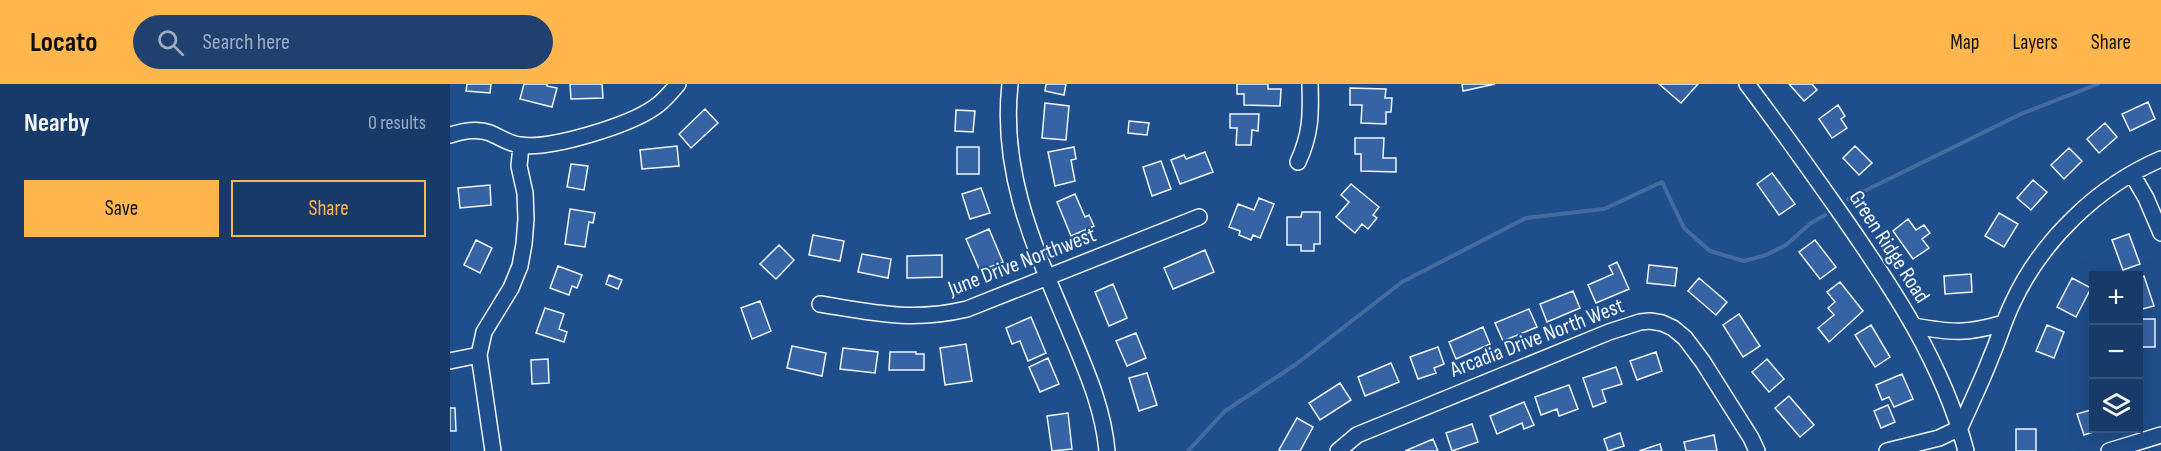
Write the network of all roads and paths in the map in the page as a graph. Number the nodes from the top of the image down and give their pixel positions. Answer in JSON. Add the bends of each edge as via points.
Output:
{"nodes":[{"id":1,"x":678,"y":84,"type":"edge"},
{"id":2,"x":1010,"y":84,"type":"edge"},
{"id":3,"x":1310,"y":84,"type":"edge"},
{"id":4,"x":1747,"y":84,"type":"edge"},
{"id":5,"x":450,"y":135,"type":"edge"},
{"id":6,"x":521,"y":146,"type":"junction"},
{"id":7,"x":2161,"y":159,"type":"edge"},
{"id":8,"x":1298,"y":162,"type":"dead end"},
{"id":9,"x":2132,"y":174,"type":"junction"},
{"id":10,"x":1199,"y":217,"type":"dead end"},
{"id":11,"x":2161,"y":233,"type":"edge"},
{"id":12,"x":1048,"y":278,"type":"junction"},
{"id":13,"x":819,"y":304,"type":"dead end"},
{"id":14,"x":2004,"y":323,"type":"junction"},
{"id":15,"x":1914,"y":326,"type":"junction"},
{"id":16,"x":479,"y":355,"type":"junction"},
{"id":17,"x":450,"y":361,"type":"edge"},
{"id":18,"x":1960,"y":428,"type":"junction"},
{"id":19,"x":2161,"y":435,"type":"edge"},
{"id":20,"x":493,"y":451,"type":"edge"},
{"id":21,"x":1107,"y":451,"type":"edge"},
{"id":22,"x":1338,"y":451,"type":"edge"},
{"id":23,"x":1757,"y":451,"type":"edge"},
{"id":24,"x":1887,"y":451,"type":"edge"},
{"id":25,"x":1966,"y":451,"type":"edge"},
{"id":26,"x":2109,"y":451,"type":"edge"}],
"edges":[{"from":1,"to":6,"type":"street","via":[[656,106],[624,123],[560,142]]},
{"from":2,"to":12,"type":"street","via":[[1008,136],[1015,186]]},
{"from":3,"to":8,"type":"street","via":[[1311,118]]},
{"from":4,"to":15,"type":"street","name":"Green Ridge Road","via":[[1865,248]]},
{"from":5,"to":6,"type":"street","via":[[477,130]]},
{"from":6,"to":16,"type":"street","via":[[525,244],[511,288],[484,332]]},
{"from":7,"to":9,"type":"street"},
{"from":9,"to":11,"type":"street"},
{"from":9,"to":14,"type":"street","via":[[2080,212],[2056,237],[2019,290]]},
{"from":10,"to":12,"type":"street","name":"June Drive Northwest"},
{"from":12,"to":13,"type":"street","name":"June Drive Northwest","via":[[943,315],[888,316]]},
{"from":12,"to":21,"type":"street","via":[[1095,391]]},
{"from":14,"to":15,"type":"street","via":[[1953,333]]},
{"from":14,"to":18,"type":"street"},
{"from":15,"to":18,"type":"street","name":"Green Ridge Road","via":[[1935,365]]},
{"from":16,"to":17,"type":"street"},
{"from":16,"to":20,"type":"street"},
{"from":18,"to":24,"type":"street","via":[[1939,438]]},
{"from":18,"to":25,"type":"street","name":"Green Ridge Road"},
{"from":19,"to":26,"type":"street"},
{"from":22,"to":23,"type":"street","name":"Arcadia Drive North West","via":[[1357,435],[1609,332],[1650,321],[1673,328],[1685,338]]}]}
